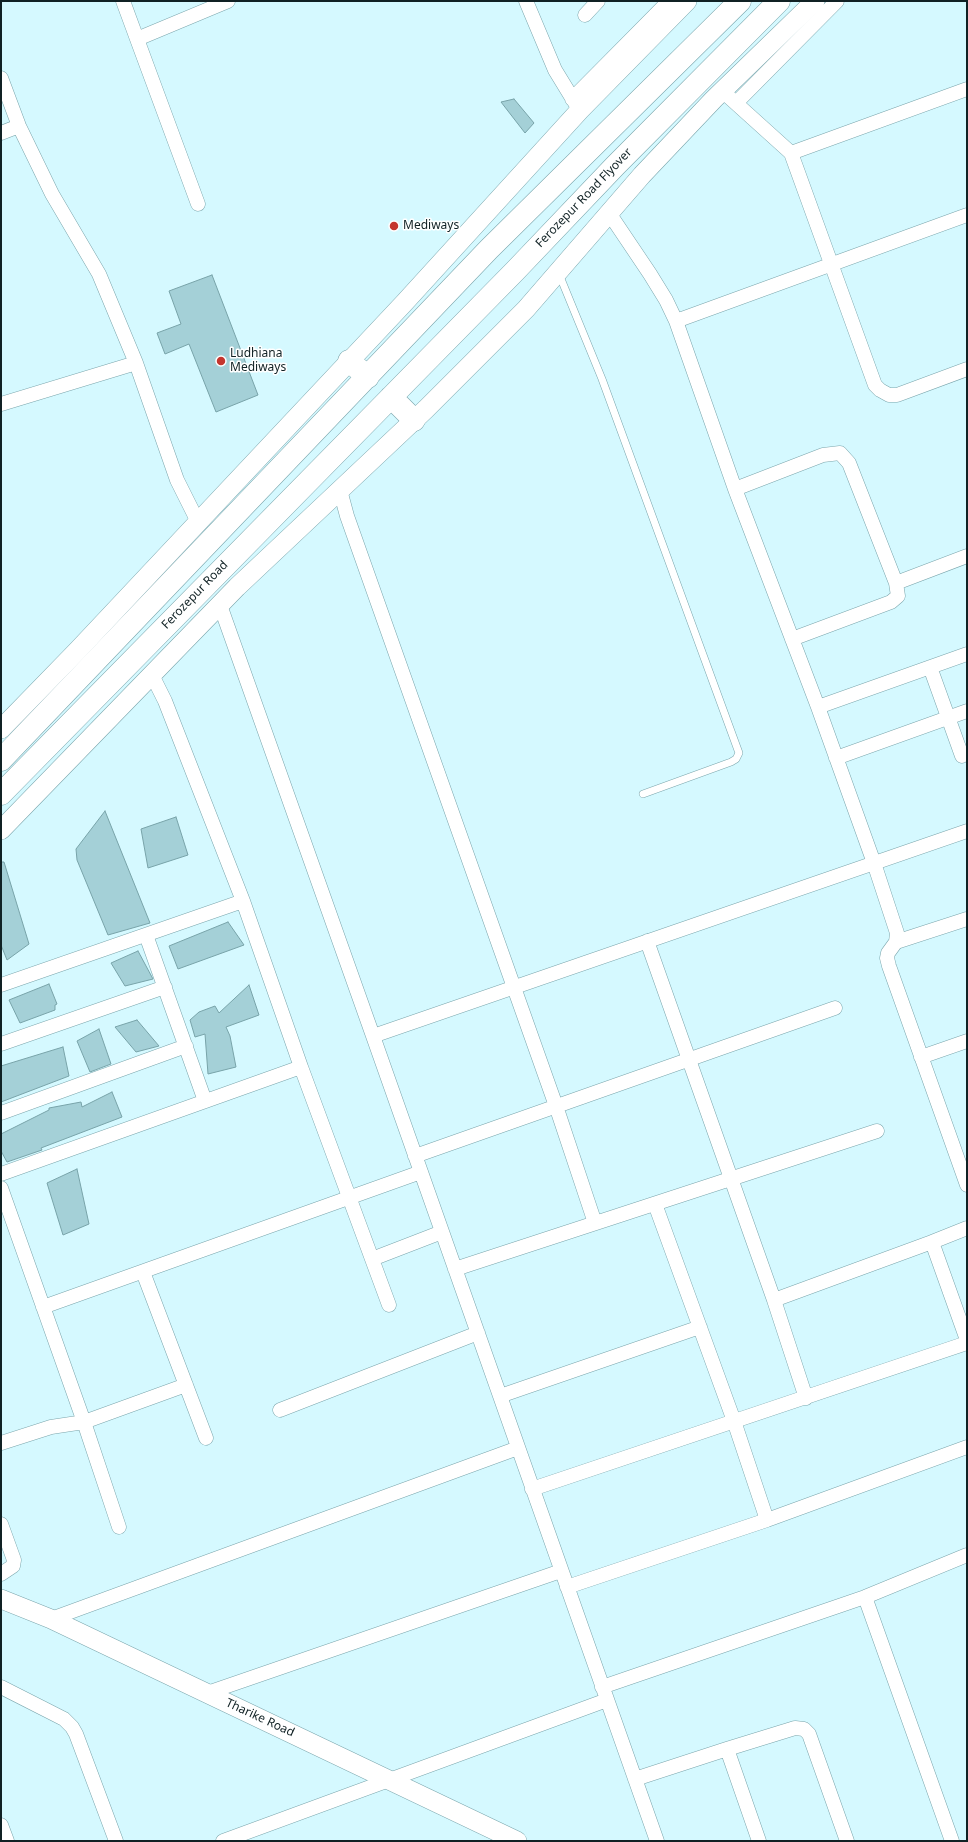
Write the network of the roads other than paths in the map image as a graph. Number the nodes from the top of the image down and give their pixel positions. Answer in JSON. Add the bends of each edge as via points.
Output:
{"nodes":[{"id":1,"x":123,"y":1,"type":"edge"},
{"id":2,"x":228,"y":1,"type":"edge"},
{"id":3,"x":526,"y":1,"type":"edge"},
{"id":4,"x":598,"y":1,"type":"edge"},
{"id":5,"x":670,"y":1,"type":"edge"},
{"id":6,"x":687,"y":1,"type":"edge"},
{"id":7,"x":740,"y":1,"type":"edge"},
{"id":8,"x":779,"y":1,"type":"edge"},
{"id":9,"x":814,"y":1,"type":"edge"},
{"id":10,"x":837,"y":1,"type":"edge"},
{"id":11,"x":585,"y":14,"type":"dead end"},
{"id":12,"x":137,"y":38,"type":"junction"},
{"id":13,"x":1,"y":78,"type":"edge"},
{"id":14,"x":967,"y":89,"type":"edge"},
{"id":15,"x":729,"y":97,"type":"junction"},
{"id":16,"x":576,"y":105,"type":"junction"},
{"id":17,"x":19,"y":126,"type":"junction"},
{"id":18,"x":1,"y":133,"type":"edge"},
{"id":19,"x":791,"y":153,"type":"junction"},
{"id":20,"x":198,"y":204,"type":"dead end"},
{"id":21,"x":609,"y":213,"type":"junction"},
{"id":22,"x":967,"y":215,"type":"edge"},
{"id":23,"x":832,"y":264,"type":"junction"},
{"id":24,"x":558,"y":272,"type":"junction"},
{"id":25,"x":676,"y":321,"type":"junction"},
{"id":26,"x":349,"y":361,"type":"junction"},
{"id":27,"x":136,"y":363,"type":"junction"},
{"id":28,"x":967,"y":369,"type":"edge"},
{"id":29,"x":368,"y":377,"type":"junction"},
{"id":30,"x":390,"y":397,"type":"junction"},
{"id":31,"x":1,"y":404,"type":"edge"},
{"id":32,"x":414,"y":420,"type":"junction"},
{"id":33,"x":735,"y":489,"type":"junction"},
{"id":34,"x":340,"y":490,"type":"junction"},
{"id":35,"x":198,"y":522,"type":"junction"},
{"id":36,"x":967,"y":556,"type":"edge"},
{"id":37,"x":896,"y":583,"type":"junction"},
{"id":38,"x":220,"y":605,"type":"junction"},
{"id":39,"x":792,"y":639,"type":"junction"},
{"id":40,"x":967,"y":654,"type":"edge"},
{"id":41,"x":930,"y":667,"type":"junction"},
{"id":42,"x":152,"y":674,"type":"junction"},
{"id":43,"x":818,"y":707,"type":"junction"},
{"id":44,"x":967,"y":711,"type":"edge"},
{"id":45,"x":948,"y":718,"type":"junction"},
{"id":46,"x":1,"y":729,"type":"edge"},
{"id":47,"x":962,"y":756,"type":"dead end"},
{"id":48,"x":836,"y":758,"type":"junction"},
{"id":49,"x":1,"y":760,"type":"edge"},
{"id":50,"x":1,"y":794,"type":"edge"},
{"id":51,"x":643,"y":794,"type":"dead end"},
{"id":52,"x":1,"y":830,"type":"edge"},
{"id":53,"x":967,"y":831,"type":"edge"},
{"id":54,"x":874,"y":863,"type":"junction"},
{"id":55,"x":243,"y":901,"type":"junction"},
{"id":56,"x":967,"y":919,"type":"edge"},
{"id":57,"x":146,"y":935,"type":"junction"},
{"id":58,"x":647,"y":942,"type":"junction"},
{"id":59,"x":896,"y":942,"type":"junction"},
{"id":60,"x":1,"y":985,"type":"edge"},
{"id":61,"x":165,"y":987,"type":"junction"},
{"id":62,"x":514,"y":988,"type":"junction"},
{"id":63,"x":835,"y":1008,"type":"dead end"},
{"id":64,"x":373,"y":1036,"type":"junction"},
{"id":65,"x":967,"y":1041,"type":"edge"},
{"id":66,"x":1,"y":1044,"type":"edge"},
{"id":67,"x":186,"y":1046,"type":"junction"},
{"id":68,"x":921,"y":1057,"type":"junction"},
{"id":69,"x":689,"y":1059,"type":"junction"},
{"id":70,"x":301,"y":1067,"type":"junction"},
{"id":71,"x":205,"y":1101,"type":"junction"},
{"id":72,"x":556,"y":1106,"type":"junction"},
{"id":73,"x":1,"y":1113,"type":"edge"},
{"id":74,"x":877,"y":1131,"type":"dead end"},
{"id":75,"x":415,"y":1156,"type":"junction"},
{"id":76,"x":421,"y":1172,"type":"junction"},
{"id":77,"x":1,"y":1174,"type":"edge"},
{"id":78,"x":731,"y":1179,"type":"junction"},
{"id":79,"x":967,"y":1185,"type":"edge"},
{"id":80,"x":1,"y":1188,"type":"edge"},
{"id":81,"x":349,"y":1198,"type":"junction"},
{"id":82,"x":655,"y":1204,"type":"junction"},
{"id":83,"x":595,"y":1223,"type":"junction"},
{"id":84,"x":967,"y":1228,"type":"edge"},
{"id":85,"x":442,"y":1232,"type":"junction"},
{"id":86,"x":932,"y":1242,"type":"junction"},
{"id":87,"x":372,"y":1259,"type":"junction"},
{"id":88,"x":455,"y":1269,"type":"junction"},
{"id":89,"x":143,"y":1272,"type":"junction"},
{"id":90,"x":774,"y":1300,"type":"junction"},
{"id":91,"x":389,"y":1305,"type":"dead end"},
{"id":92,"x":44,"y":1307,"type":"junction"},
{"id":93,"x":700,"y":1327,"type":"junction"},
{"id":94,"x":478,"y":1334,"type":"junction"},
{"id":95,"x":967,"y":1342,"type":"edge"},
{"id":96,"x":186,"y":1385,"type":"junction"},
{"id":97,"x":500,"y":1396,"type":"junction"},
{"id":98,"x":806,"y":1398,"type":"junction"},
{"id":99,"x":280,"y":1410,"type":"dead end"},
{"id":100,"x":734,"y":1421,"type":"junction"},
{"id":101,"x":84,"y":1422,"type":"junction"},
{"id":102,"x":206,"y":1438,"type":"dead end"},
{"id":103,"x":1,"y":1443,"type":"edge"},
{"id":104,"x":967,"y":1447,"type":"edge"},
{"id":105,"x":518,"y":1448,"type":"junction"},
{"id":106,"x":532,"y":1489,"type":"junction"},
{"id":107,"x":768,"y":1520,"type":"junction"},
{"id":108,"x":1,"y":1524,"type":"edge"},
{"id":109,"x":119,"y":1527,"type":"dead end"},
{"id":110,"x":967,"y":1555,"type":"edge"},
{"id":111,"x":561,"y":1571,"type":"junction"},
{"id":112,"x":1,"y":1574,"type":"edge"},
{"id":113,"x":567,"y":1588,"type":"junction"},
{"id":114,"x":865,"y":1596,"type":"junction"},
{"id":115,"x":1,"y":1599,"type":"edge"},
{"id":116,"x":51,"y":1619,"type":"junction"},
{"id":117,"x":1,"y":1687,"type":"edge"},
{"id":118,"x":207,"y":1693,"type":"junction"},
{"id":119,"x":605,"y":1693,"type":"junction"},
{"id":120,"x":727,"y":1748,"type":"junction"},
{"id":121,"x":635,"y":1779,"type":"junction"},
{"id":122,"x":391,"y":1780,"type":"junction"},
{"id":123,"x":1,"y":1825,"type":"edge"},
{"id":124,"x":238,"y":1838,"type":"edge"},
{"id":125,"x":7,"y":1841,"type":"edge"},
{"id":126,"x":116,"y":1841,"type":"edge"},
{"id":127,"x":223,"y":1841,"type":"edge"},
{"id":128,"x":517,"y":1841,"type":"edge"},
{"id":129,"x":657,"y":1841,"type":"edge"},
{"id":130,"x":759,"y":1841,"type":"edge"},
{"id":131,"x":846,"y":1841,"type":"edge"},
{"id":132,"x":952,"y":1841,"type":"edge"}],
"edges":[{"from":1,"to":12,"type":"street"},
{"from":2,"to":12,"type":"street"},
{"from":3,"to":16,"type":"street","via":[[555,70]]},
{"from":4,"to":11,"type":"street"},
{"from":5,"to":16,"type":"street"},
{"from":6,"to":16,"type":"main road"},
{"from":7,"to":29,"type":"highway","via":[[489,249]]},
{"from":8,"to":30,"type":"highway","name":"Ferozepur Road Flyover"},
{"from":9,"to":15,"type":"main road"},
{"from":10,"to":15,"type":"street"},
{"from":12,"to":20,"type":"street"},
{"from":13,"to":17,"type":"street"},
{"from":14,"to":19,"type":"street"},
{"from":15,"to":19,"type":"street"},
{"from":15,"to":21,"type":"main road","via":[[642,175]]},
{"from":16,"to":26,"type":"main road"},
{"from":17,"to":18,"type":"street"},
{"from":17,"to":27,"type":"street","via":[[52,194],[99,274]]},
{"from":19,"to":23,"type":"street"},
{"from":21,"to":24,"type":"main road"},
{"from":21,"to":25,"type":"street","via":[[650,274]]},
{"from":22,"to":23,"type":"street"},
{"from":23,"to":25,"type":"street"},
{"from":23,"to":28,"type":"street","via":[[872,378],[880,390],[889,395],[897,395]]},
{"from":24,"to":32,"type":"main road","via":[[526,309]]},
{"from":24,"to":51,"type":"lane","via":[[604,386],[738,753],[736,759],[731,762]]},
{"from":25,"to":33,"type":"street"},
{"from":26,"to":29,"type":"highway"},
{"from":26,"to":35,"type":"main road"},
{"from":27,"to":31,"type":"street"},
{"from":27,"to":35,"type":"street","via":[[177,480]]},
{"from":29,"to":49,"type":"highway"},
{"from":30,"to":32,"type":"highway"},
{"from":30,"to":50,"type":"highway","name":"Ferozepur Road"},
{"from":32,"to":34,"type":"main road"},
{"from":33,"to":37,"type":"street","via":[[823,454],[840,453],[849,463]]},
{"from":33,"to":39,"type":"street"},
{"from":34,"to":38,"type":"main road"},
{"from":34,"to":62,"type":"street"},
{"from":35,"to":46,"type":"main road"},
{"from":36,"to":37,"type":"street"},
{"from":37,"to":39,"type":"street","via":[[898,596],[891,602]]},
{"from":38,"to":42,"type":"main road"},
{"from":38,"to":64,"type":"street"},
{"from":39,"to":43,"type":"street"},
{"from":40,"to":41,"type":"street"},
{"from":41,"to":43,"type":"street"},
{"from":41,"to":45,"type":"street"},
{"from":42,"to":52,"type":"main road"},
{"from":42,"to":55,"type":"street","via":[[165,701]]},
{"from":43,"to":48,"type":"street"},
{"from":44,"to":45,"type":"street"},
{"from":45,"to":47,"type":"street"},
{"from":45,"to":48,"type":"street"},
{"from":48,"to":54,"type":"street"},
{"from":53,"to":54,"type":"street"},
{"from":54,"to":58,"type":"street"},
{"from":54,"to":59,"type":"street","via":[[895,924]]},
{"from":55,"to":57,"type":"street"},
{"from":55,"to":70,"type":"street"},
{"from":56,"to":59,"type":"street"},
{"from":57,"to":60,"type":"street"},
{"from":57,"to":61,"type":"street"},
{"from":58,"to":62,"type":"street"},
{"from":58,"to":69,"type":"street"},
{"from":59,"to":68,"type":"street","via":[[887,958]]},
{"from":61,"to":66,"type":"street"},
{"from":61,"to":67,"type":"street"},
{"from":62,"to":64,"type":"street"},
{"from":62,"to":72,"type":"street"},
{"from":63,"to":69,"type":"street"},
{"from":64,"to":75,"type":"street"},
{"from":65,"to":68,"type":"street"},
{"from":67,"to":71,"type":"street"},
{"from":67,"to":73,"type":"street"},
{"from":68,"to":79,"type":"street"},
{"from":69,"to":72,"type":"street"},
{"from":69,"to":78,"type":"street"},
{"from":70,"to":71,"type":"street"},
{"from":70,"to":81,"type":"street"},
{"from":71,"to":77,"type":"street"},
{"from":72,"to":75,"type":"street"},
{"from":72,"to":83,"type":"street"},
{"from":74,"to":78,"type":"street"},
{"from":75,"to":76,"type":"street"},
{"from":76,"to":81,"type":"street"},
{"from":76,"to":85,"type":"street"},
{"from":78,"to":82,"type":"street"},
{"from":78,"to":90,"type":"street"},
{"from":80,"to":92,"type":"street"},
{"from":81,"to":87,"type":"street"},
{"from":81,"to":89,"type":"street"},
{"from":82,"to":83,"type":"street"},
{"from":82,"to":93,"type":"street"},
{"from":83,"to":88,"type":"street"},
{"from":84,"to":86,"type":"street"},
{"from":85,"to":87,"type":"street"},
{"from":85,"to":88,"type":"street"},
{"from":86,"to":90,"type":"street"},
{"from":86,"to":95,"type":"street"},
{"from":87,"to":91,"type":"street"},
{"from":88,"to":94,"type":"street"},
{"from":89,"to":92,"type":"street"},
{"from":89,"to":96,"type":"street"},
{"from":90,"to":98,"type":"street"},
{"from":92,"to":101,"type":"street"},
{"from":93,"to":97,"type":"street"},
{"from":93,"to":100,"type":"street"},
{"from":94,"to":97,"type":"street"},
{"from":94,"to":99,"type":"street"},
{"from":95,"to":98,"type":"street"},
{"from":96,"to":101,"type":"street"},
{"from":96,"to":102,"type":"street"},
{"from":97,"to":105,"type":"street"},
{"from":98,"to":100,"type":"street"},
{"from":100,"to":106,"type":"street"},
{"from":100,"to":107,"type":"street"},
{"from":101,"to":103,"type":"street","via":[[51,1427]]},
{"from":101,"to":109,"type":"street"},
{"from":104,"to":107,"type":"street"},
{"from":105,"to":106,"type":"street"},
{"from":105,"to":116,"type":"street"},
{"from":106,"to":111,"type":"street"},
{"from":107,"to":113,"type":"street"},
{"from":108,"to":112,"type":"street","via":[[14,1560],[13,1566]]},
{"from":110,"to":114,"type":"street"},
{"from":111,"to":113,"type":"street"},
{"from":111,"to":118,"type":"street"},
{"from":113,"to":119,"type":"street"},
{"from":114,"to":119,"type":"street"},
{"from":114,"to":132,"type":"street"},
{"from":115,"to":116,"type":"main road","name":"Tharike Road"},
{"from":116,"to":118,"type":"main road","name":"Tharike Road"},
{"from":117,"to":126,"type":"street","via":[[64,1719],[72,1727]]},
{"from":118,"to":122,"type":"main road","name":"Tharike Road"},
{"from":119,"to":121,"type":"street"},
{"from":119,"to":122,"type":"street"},
{"from":120,"to":121,"type":"street"},
{"from":120,"to":130,"type":"street"},
{"from":120,"to":131,"type":"street","via":[[795,1728],[804,1729],[809,1734]]},
{"from":121,"to":129,"type":"street"},
{"from":122,"to":124,"type":"street"},
{"from":122,"to":128,"type":"main road","name":"Tharike Road"},
{"from":123,"to":125,"type":"street"},
{"from":124,"to":127,"type":"street"}]}
